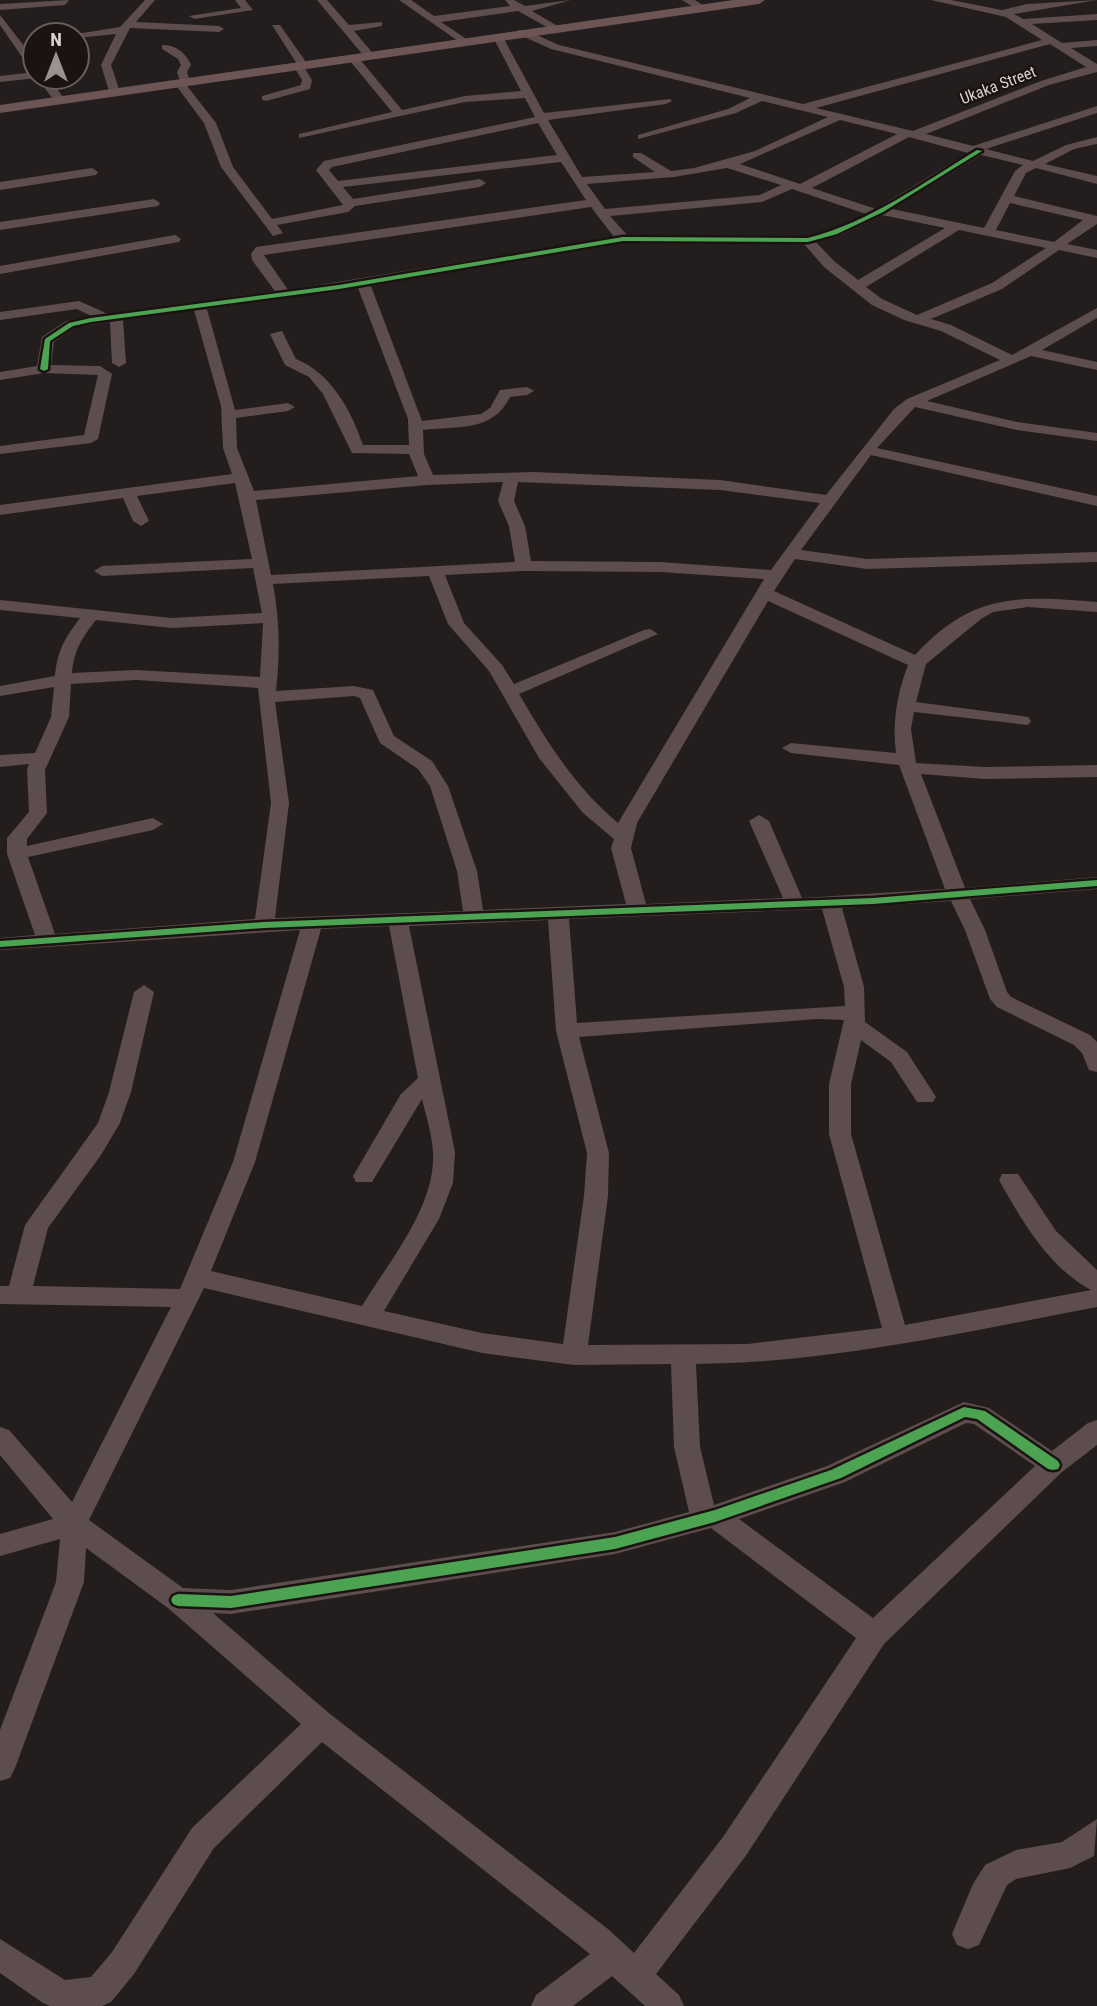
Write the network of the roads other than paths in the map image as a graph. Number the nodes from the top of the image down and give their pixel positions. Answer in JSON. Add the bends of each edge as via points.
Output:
{"nodes":[{"id":1,"x":150,"y":0,"type":"edge"},
{"id":2,"x":240,"y":0,"type":"edge"},
{"id":3,"x":322,"y":0,"type":"edge"},
{"id":4,"x":404,"y":0,"type":"edge"},
{"id":5,"x":507,"y":0,"type":"edge"},
{"id":6,"x":566,"y":0,"type":"edge"},
{"id":7,"x":737,"y":0,"type":"edge"},
{"id":8,"x":759,"y":0,"type":"edge"},
{"id":9,"x":936,"y":0,"type":"edge"},
{"id":10,"x":1093,"y":0,"type":"edge"},
{"id":11,"x":65,"y":2,"type":"edge"},
{"id":12,"x":693,"y":3,"type":"edge"},
{"id":13,"x":1026,"y":4,"type":"edge"},
{"id":14,"x":0,"y":7,"type":"edge"},
{"id":15,"x":523,"y":8,"type":"junction"},
{"id":16,"x":1004,"y":13,"type":"junction"},
{"id":17,"x":181,"y":15,"type":"dead end"},
{"id":18,"x":1097,"y":17,"type":"edge"},
{"id":19,"x":0,"y":18,"type":"edge"},
{"id":20,"x":431,"y":20,"type":"junction"},
{"id":21,"x":1023,"y":22,"type":"junction"},
{"id":22,"x":378,"y":24,"type":"dead end"},
{"id":23,"x":125,"y":27,"type":"junction"},
{"id":24,"x":276,"y":27,"type":"dead end"},
{"id":25,"x":552,"y":27,"type":"junction"},
{"id":26,"x":219,"y":29,"type":"dead end"},
{"id":27,"x":346,"y":29,"type":"junction"},
{"id":28,"x":91,"y":32,"type":"edge"},
{"id":29,"x":525,"y":34,"type":"junction"},
{"id":30,"x":0,"y":39,"type":"edge"},
{"id":31,"x":499,"y":39,"type":"junction"},
{"id":32,"x":461,"y":40,"type":"junction"},
{"id":33,"x":15,"y":41,"type":"junction"},
{"id":34,"x":21,"y":41,"type":"edge"},
{"id":35,"x":1058,"y":43,"type":"junction"},
{"id":36,"x":1097,"y":43,"type":"edge"},
{"id":37,"x":166,"y":47,"type":"dead end"},
{"id":38,"x":21,"y":49,"type":"edge"},
{"id":39,"x":360,"y":56,"type":"junction"},
{"id":40,"x":300,"y":65,"type":"junction"},
{"id":41,"x":1096,"y":69,"type":"edge"},
{"id":42,"x":21,"y":77,"type":"edge"},
{"id":43,"x":0,"y":79,"type":"edge"},
{"id":44,"x":182,"y":81,"type":"junction"},
{"id":45,"x":113,"y":89,"type":"junction"},
{"id":46,"x":52,"y":91,"type":"edge"},
{"id":47,"x":528,"y":94,"type":"junction"},
{"id":48,"x":762,"y":97,"type":"junction"},
{"id":49,"x":266,"y":98,"type":"dead end"},
{"id":50,"x":58,"y":99,"type":"junction"},
{"id":51,"x":666,"y":102,"type":"dead end"},
{"id":52,"x":0,"y":107,"type":"edge"},
{"id":53,"x":804,"y":107,"type":"junction"},
{"id":54,"x":1097,"y":109,"type":"edge"},
{"id":55,"x":399,"y":113,"type":"junction"},
{"id":56,"x":840,"y":116,"type":"junction"},
{"id":57,"x":542,"y":118,"type":"junction"},
{"id":58,"x":911,"y":134,"type":"junction"},
{"id":59,"x":303,"y":136,"type":"dead end"},
{"id":60,"x":642,"y":138,"type":"dead end"},
{"id":61,"x":1097,"y":140,"type":"edge"},
{"id":62,"x":975,"y":150,"type":"junction"},
{"id":63,"x":637,"y":155,"type":"dead end"},
{"id":64,"x":563,"y":158,"type":"junction"},
{"id":65,"x":728,"y":164,"type":"junction"},
{"id":66,"x":1031,"y":164,"type":"junction"},
{"id":67,"x":92,"y":172,"type":"dead end"},
{"id":68,"x":668,"y":174,"type":"junction"},
{"id":69,"x":1097,"y":180,"type":"edge"},
{"id":70,"x":577,"y":181,"type":"junction"},
{"id":71,"x":480,"y":183,"type":"dead end"},
{"id":72,"x":333,"y":185,"type":"junction"},
{"id":73,"x":0,"y":186,"type":"edge"},
{"id":74,"x":797,"y":187,"type":"junction"},
{"id":75,"x":1005,"y":198,"type":"junction"},
{"id":76,"x":154,"y":203,"type":"dead end"},
{"id":77,"x":350,"y":203,"type":"junction"},
{"id":78,"x":595,"y":208,"type":"junction"},
{"id":79,"x":878,"y":212,"type":"junction"},
{"id":80,"x":1095,"y":219,"type":"edge"},
{"id":81,"x":269,"y":223,"type":"junction"},
{"id":82,"x":0,"y":226,"type":"edge"},
{"id":83,"x":955,"y":227,"type":"junction"},
{"id":84,"x":988,"y":233,"type":"junction"},
{"id":85,"x":175,"y":239,"type":"dead end"},
{"id":86,"x":623,"y":239,"type":"junction"},
{"id":87,"x":808,"y":240,"type":"junction"},
{"id":88,"x":1059,"y":244,"type":"junction"},
{"id":89,"x":286,"y":247,"type":"junction"},
{"id":90,"x":1097,"y":254,"type":"edge"},
{"id":91,"x":0,"y":270,"type":"edge"},
{"id":92,"x":363,"y":283,"type":"junction"},
{"id":93,"x":856,"y":287,"type":"junction"},
{"id":94,"x":285,"y":295,"type":"junction"},
{"id":95,"x":200,"y":306,"type":"junction"},
{"id":96,"x":1097,"y":312,"type":"edge"},
{"id":97,"x":0,"y":316,"type":"edge"},
{"id":98,"x":111,"y":317,"type":"junction"},
{"id":99,"x":917,"y":320,"type":"junction"},
{"id":100,"x":277,"y":334,"type":"dead end"},
{"id":101,"x":1030,"y":352,"type":"junction"},
{"id":102,"x":1012,"y":360,"type":"junction"},
{"id":103,"x":119,"y":363,"type":"dead end"},
{"id":104,"x":1097,"y":366,"type":"edge"},
{"id":105,"x":44,"y":369,"type":"junction"},
{"id":106,"x":0,"y":376,"type":"edge"},
{"id":107,"x":527,"y":391,"type":"dead end"},
{"id":108,"x":912,"y":402,"type":"junction"},
{"id":109,"x":288,"y":407,"type":"dead end"},
{"id":110,"x":229,"y":415,"type":"junction"},
{"id":111,"x":417,"y":426,"type":"junction"},
{"id":112,"x":1097,"y":437,"type":"edge"},
{"id":113,"x":417,"y":449,"type":"junction"},
{"id":114,"x":0,"y":450,"type":"edge"},
{"id":115,"x":867,"y":450,"type":"junction"},
{"id":116,"x":512,"y":477,"type":"junction"},
{"id":117,"x":243,"y":478,"type":"junction"},
{"id":118,"x":427,"y":480,"type":"junction"},
{"id":119,"x":127,"y":491,"type":"junction"},
{"id":120,"x":248,"y":496,"type":"junction"},
{"id":121,"x":831,"y":500,"type":"junction"},
{"id":122,"x":1097,"y":501,"type":"edge"},
{"id":123,"x":0,"y":510,"type":"edge"},
{"id":124,"x":141,"y":521,"type":"dead end"},
{"id":125,"x":792,"y":554,"type":"junction"},
{"id":126,"x":1097,"y":557,"type":"edge"},
{"id":127,"x":524,"y":566,"type":"junction"},
{"id":128,"x":102,"y":571,"type":"dead end"},
{"id":129,"x":260,"y":571,"type":"junction"},
{"id":130,"x":435,"y":571,"type":"junction"},
{"id":131,"x":775,"y":575,"type":"junction"},
{"id":132,"x":766,"y":594,"type":"junction"},
{"id":133,"x":0,"y":605,"type":"edge"},
{"id":134,"x":1097,"y":607,"type":"edge"},
{"id":135,"x":93,"y":613,"type":"junction"},
{"id":136,"x":271,"y":618,"type":"junction"},
{"id":137,"x":650,"y":634,"type":"dead end"},
{"id":138,"x":918,"y":663,"type":"junction"},
{"id":139,"x":64,"y":680,"type":"junction"},
{"id":140,"x":266,"y":690,"type":"junction"},
{"id":141,"x":0,"y":691,"type":"edge"},
{"id":142,"x":510,"y":692,"type":"junction"},
{"id":143,"x":906,"y":706,"type":"junction"},
{"id":144,"x":1022,"y":721,"type":"dead end"},
{"id":145,"x":791,"y":748,"type":"dead end"},
{"id":146,"x":39,"y":758,"type":"junction"},
{"id":147,"x":0,"y":761,"type":"edge"},
{"id":148,"x":908,"y":764,"type":"junction"},
{"id":149,"x":1097,"y":771,"type":"edge"},
{"id":150,"x":759,"y":821,"type":"dead end"},
{"id":151,"x":153,"y":824,"type":"dead end"},
{"id":152,"x":622,"y":836,"type":"junction"},
{"id":153,"x":17,"y":854,"type":"junction"},
{"id":154,"x":1097,"y":883,"type":"edge"},
{"id":155,"x":958,"y":896,"type":"junction"},
{"id":156,"x":830,"y":903,"type":"junction"},
{"id":157,"x":795,"y":904,"type":"junction"},
{"id":158,"x":637,"y":909,"type":"junction"},
{"id":159,"x":558,"y":913,"type":"junction"},
{"id":160,"x":474,"y":917,"type":"junction"},
{"id":161,"x":398,"y":921,"type":"junction"},
{"id":162,"x":312,"y":924,"type":"junction"},
{"id":163,"x":264,"y":925,"type":"junction"},
{"id":164,"x":47,"y":940,"type":"junction"},
{"id":165,"x":0,"y":944,"type":"edge"},
{"id":166,"x":144,"y":992,"type":"dead end"},
{"id":167,"x":855,"y":1019,"type":"junction"},
{"id":168,"x":567,"y":1031,"type":"junction"},
{"id":169,"x":1097,"y":1065,"type":"edge"},
{"id":170,"x":430,"y":1079,"type":"junction"},
{"id":171,"x":925,"y":1097,"type":"dead end"},
{"id":172,"x":364,"y":1176,"type":"dead end"},
{"id":173,"x":1010,"y":1180,"type":"dead end"},
{"id":174,"x":1097,"y":1283,"type":"edge"},
{"id":175,"x":192,"y":1288,"type":"junction"},
{"id":176,"x":9,"y":1294,"type":"edge"},
{"id":177,"x":1097,"y":1298,"type":"edge"},
{"id":178,"x":367,"y":1318,"type":"junction"},
{"id":179,"x":896,"y":1336,"type":"junction"},
{"id":180,"x":573,"y":1355,"type":"junction"},
{"id":181,"x":683,"y":1355,"type":"junction"},
{"id":182,"x":1097,"y":1430,"type":"edge"},
{"id":183,"x":0,"y":1437,"type":"edge"},
{"id":184,"x":1053,"y":1465,"type":"junction"},
{"id":185,"x":709,"y":1518,"type":"junction"},
{"id":186,"x":74,"y":1524,"type":"junction"},
{"id":187,"x":0,"y":1545,"type":"edge"},
{"id":188,"x":178,"y":1600,"type":"junction"},
{"id":189,"x":232,"y":1601,"type":"junction"},
{"id":190,"x":214,"y":1631,"type":"junction"},
{"id":191,"x":874,"y":1635,"type":"junction"},
{"id":192,"x":320,"y":1723,"type":"junction"},
{"id":193,"x":0,"y":1768,"type":"edge"},
{"id":194,"x":1097,"y":1833,"type":"edge"},
{"id":195,"x":968,"y":1934,"type":"dead end"},
{"id":196,"x":0,"y":1954,"type":"edge"},
{"id":197,"x":625,"y":1965,"type":"junction"},
{"id":198,"x":547,"y":2006,"type":"edge"},
{"id":199,"x":668,"y":2006,"type":"edge"}],
"edges":[{"from":1,"to":23,"type":"street"},
{"from":2,"to":17,"type":"street","via":[[248,10]]},
{"from":3,"to":27,"type":"street"},
{"from":4,"to":20,"type":"street"},
{"from":5,"to":15,"type":"street"},
{"from":6,"to":15,"type":"street"},
{"from":7,"to":12,"type":"main road"},
{"from":8,"to":29,"type":"main road"},
{"from":9,"to":16,"type":"street"},
{"from":10,"to":13,"type":"street"},
{"from":11,"to":14,"type":"street"},
{"from":12,"to":25,"type":"main road"},
{"from":13,"to":16,"type":"street"},
{"from":15,"to":20,"type":"street"},
{"from":15,"to":25,"type":"street"},
{"from":16,"to":21,"type":"street"},
{"from":18,"to":21,"type":"street"},
{"from":19,"to":33,"type":"street"},
{"from":20,"to":32,"type":"street"},
{"from":21,"to":35,"type":"street"},
{"from":22,"to":27,"type":"street"},
{"from":23,"to":26,"type":"street"},
{"from":23,"to":28,"type":"street"},
{"from":23,"to":45,"type":"street","via":[[106,65]]},
{"from":24,"to":40,"type":"street"},
{"from":25,"to":29,"type":"main road"},
{"from":27,"to":39,"type":"street"},
{"from":29,"to":31,"type":"main road"},
{"from":29,"to":32,"type":"main road"},
{"from":29,"to":48,"type":"street","via":[[555,47]]},
{"from":30,"to":33,"type":"street"},
{"from":31,"to":39,"type":"main road"},
{"from":31,"to":47,"type":"street"},
{"from":32,"to":39,"type":"main road"},
{"from":33,"to":34,"type":"street"},
{"from":33,"to":38,"type":"street"},
{"from":35,"to":36,"type":"street"},
{"from":35,"to":41,"type":"street"},
{"from":35,"to":53,"type":"street"},
{"from":37,"to":44,"type":"street","via":[[184,57]]},
{"from":39,"to":40,"type":"main road"},
{"from":39,"to":55,"type":"street"},
{"from":40,"to":44,"type":"main road"},
{"from":40,"to":49,"type":"street","via":[[306,87]]},
{"from":41,"to":58,"type":"street","name":"Ukaka Street","via":[[1045,83]]},
{"from":42,"to":43,"type":"street"},
{"from":44,"to":45,"type":"main road"},
{"from":44,"to":50,"type":"main road"},
{"from":44,"to":81,"type":"street","via":[[210,122],[227,167]]},
{"from":45,"to":50,"type":"main road"},
{"from":46,"to":50,"type":"street"},
{"from":47,"to":55,"type":"street","via":[[479,97]]},
{"from":47,"to":57,"type":"street"},
{"from":48,"to":53,"type":"street"},
{"from":48,"to":60,"type":"street","via":[[732,111]]},
{"from":50,"to":52,"type":"main road"},
{"from":51,"to":57,"type":"street"},
{"from":53,"to":56,"type":"street"},
{"from":54,"to":62,"type":"street"},
{"from":55,"to":59,"type":"street"},
{"from":56,"to":58,"type":"street"},
{"from":56,"to":65,"type":"street"},
{"from":57,"to":64,"type":"street"},
{"from":57,"to":72,"type":"street","via":[[328,164],[323,170]]},
{"from":58,"to":62,"type":"street"},
{"from":58,"to":74,"type":"street","name":"Ukaka Street"},
{"from":61,"to":66,"type":"street"},
{"from":62,"to":66,"type":"street"},
{"from":62,"to":79,"type":"street"},
{"from":63,"to":68,"type":"street"},
{"from":64,"to":70,"type":"street"},
{"from":64,"to":72,"type":"street"},
{"from":65,"to":68,"type":"street"},
{"from":65,"to":74,"type":"street"},
{"from":66,"to":69,"type":"street"},
{"from":66,"to":75,"type":"street","via":[[1017,176]]},
{"from":67,"to":73,"type":"street"},
{"from":68,"to":70,"type":"street"},
{"from":70,"to":78,"type":"street"},
{"from":71,"to":77,"type":"street"},
{"from":72,"to":77,"type":"street"},
{"from":74,"to":78,"type":"street","name":"Ukaka Street","via":[[762,198]]},
{"from":74,"to":79,"type":"street"},
{"from":75,"to":80,"type":"street"},
{"from":75,"to":84,"type":"street"},
{"from":76,"to":82,"type":"street"},
{"from":77,"to":81,"type":"street","via":[[341,210]]},
{"from":78,"to":86,"type":"street"},
{"from":78,"to":89,"type":"street","name":"Ukaka Street"},
{"from":79,"to":83,"type":"street"},
{"from":79,"to":87,"type":"street","via":[[835,233]]},
{"from":80,"to":88,"type":"street"},
{"from":81,"to":89,"type":"street"},
{"from":83,"to":84,"type":"street"},
{"from":83,"to":93,"type":"street"},
{"from":84,"to":88,"type":"street"},
{"from":85,"to":91,"type":"street"},
{"from":86,"to":87,"type":"street"},
{"from":86,"to":92,"type":"street"},
{"from":87,"to":93,"type":"street"},
{"from":88,"to":90,"type":"street"},
{"from":88,"to":99,"type":"street","via":[[997,286]]},
{"from":89,"to":94,"type":"street","name":"Ukaka Street","via":[[257,254]]},
{"from":92,"to":94,"type":"street"},
{"from":92,"to":111,"type":"street"},
{"from":93,"to":99,"type":"street"},
{"from":94,"to":95,"type":"street"},
{"from":95,"to":98,"type":"street"},
{"from":95,"to":110,"type":"street"},
{"from":96,"to":101,"type":"street"},
{"from":97,"to":98,"type":"street","via":[[79,305]]},
{"from":98,"to":103,"type":"street"},
{"from":98,"to":105,"type":"street","via":[[57,331],[47,340]]},
{"from":99,"to":102,"type":"street","via":[[946,328]]},
{"from":100,"to":113,"type":"street","via":[[290,362],[307,369],[352,429],[357,450]]},
{"from":101,"to":102,"type":"street"},
{"from":101,"to":104,"type":"street"},
{"from":102,"to":108,"type":"street"},
{"from":105,"to":106,"type":"street"},
{"from":105,"to":114,"type":"street","via":[[104,371],[92,437]]},
{"from":107,"to":111,"type":"street","via":[[505,393],[496,411],[485,418]]},
{"from":108,"to":112,"type":"street","via":[[1017,426]]},
{"from":108,"to":115,"type":"street"},
{"from":109,"to":110,"type":"street"},
{"from":110,"to":117,"type":"street","via":[[230,448]]},
{"from":111,"to":113,"type":"street"},
{"from":113,"to":118,"type":"street"},
{"from":115,"to":121,"type":"street"},
{"from":115,"to":122,"type":"street"},
{"from":116,"to":118,"type":"street"},
{"from":116,"to":121,"type":"street","via":[[720,485]]},
{"from":116,"to":127,"type":"street","via":[[506,501],[517,526]]},
{"from":117,"to":119,"type":"street"},
{"from":117,"to":120,"type":"street"},
{"from":118,"to":120,"type":"street"},
{"from":119,"to":123,"type":"street"},
{"from":119,"to":124,"type":"street"},
{"from":120,"to":129,"type":"street"},
{"from":121,"to":125,"type":"street"},
{"from":125,"to":126,"type":"street","via":[[867,564]]},
{"from":125,"to":131,"type":"street"},
{"from":127,"to":130,"type":"street"},
{"from":127,"to":131,"type":"street","via":[[660,567]]},
{"from":128,"to":129,"type":"street"},
{"from":129,"to":130,"type":"street"},
{"from":129,"to":136,"type":"street"},
{"from":130,"to":142,"type":"street","via":[[456,624]]},
{"from":131,"to":132,"type":"street"},
{"from":132,"to":138,"type":"street"},
{"from":132,"to":152,"type":"street"},
{"from":133,"to":135,"type":"street"},
{"from":134,"to":138,"type":"street","via":[[1028,602],[989,608]]},
{"from":135,"to":136,"type":"street","via":[[183,623]]},
{"from":135,"to":139,"type":"street","via":[[71,641]]},
{"from":136,"to":140,"type":"street"},
{"from":137,"to":142,"type":"street"},
{"from":138,"to":143,"type":"street"},
{"from":139,"to":140,"type":"street","via":[[136,675]]},
{"from":139,"to":141,"type":"street"},
{"from":139,"to":146,"type":"street","via":[[60,717]]},
{"from":140,"to":160,"type":"street","via":[[367,694],[386,739],[425,765],[439,786],[467,871]]},
{"from":140,"to":163,"type":"street","via":[[280,803]]},
{"from":142,"to":152,"type":"street","via":[[545,754],[590,809]]},
{"from":143,"to":144,"type":"street"},
{"from":143,"to":148,"type":"street","via":[[902,729]]},
{"from":145,"to":148,"type":"street"},
{"from":146,"to":147,"type":"street"},
{"from":146,"to":153,"type":"street","via":[[38,813],[17,838]]},
{"from":148,"to":149,"type":"street","via":[[985,773]]},
{"from":148,"to":155,"type":"street"},
{"from":150,"to":157,"type":"street"},
{"from":151,"to":153,"type":"street"},
{"from":152,"to":158,"type":"street"},
{"from":153,"to":164,"type":"street"},
{"from":154,"to":155,"type":"street"},
{"from":155,"to":156,"type":"street"},
{"from":155,"to":169,"type":"street","via":[[997,994],[1004,1002],[1082,1040]]},
{"from":156,"to":157,"type":"street"},
{"from":156,"to":167,"type":"street","via":[[854,987]]},
{"from":157,"to":158,"type":"street"},
{"from":158,"to":159,"type":"street"},
{"from":159,"to":160,"type":"street"},
{"from":159,"to":168,"type":"street"},
{"from":160,"to":161,"type":"street"},
{"from":161,"to":162,"type":"street"},
{"from":161,"to":170,"type":"street"},
{"from":162,"to":163,"type":"street"},
{"from":162,"to":175,"type":"street","via":[[244,1162]]},
{"from":163,"to":164,"type":"street"},
{"from":164,"to":165,"type":"street"},
{"from":166,"to":176,"type":"street","via":[[112,1115],[37,1225]]},
{"from":167,"to":168,"type":"street","via":[[818,1012]]},
{"from":167,"to":171,"type":"street","via":[[899,1057]]},
{"from":167,"to":179,"type":"street","via":[[840,1084],[840,1134]]},
{"from":168,"to":180,"type":"street","via":[[598,1153]]},
{"from":170,"to":172,"type":"street","via":[[408,1099]]},
{"from":170,"to":178,"type":"street","via":[[444,1152],[442,1183],[427,1219]]},
{"from":173,"to":174,"type":"street","via":[[1050,1243]]},
{"from":175,"to":176,"type":"street"},
{"from":175,"to":178,"type":"street"},
{"from":175,"to":186,"type":"street"},
{"from":177,"to":179,"type":"street"},
{"from":178,"to":180,"type":"street","via":[[482,1343]]},
{"from":179,"to":181,"type":"street","via":[[748,1354]]},
{"from":180,"to":181,"type":"street"},
{"from":181,"to":185,"type":"street","via":[[687,1447]]},
{"from":182,"to":184,"type":"street"},
{"from":183,"to":186,"type":"street"},
{"from":184,"to":185,"type":"street","via":[[980,1415],[964,1412],[836,1474]]},
{"from":184,"to":191,"type":"street"},
{"from":185,"to":189,"type":"street","via":[[615,1543]]},
{"from":185,"to":191,"type":"street"},
{"from":186,"to":187,"type":"street"},
{"from":186,"to":188,"type":"street"},
{"from":186,"to":193,"type":"street","via":[[70,1582]]},
{"from":188,"to":189,"type":"street"},
{"from":188,"to":190,"type":"street"},
{"from":189,"to":190,"type":"street"},
{"from":190,"to":192,"type":"street"},
{"from":191,"to":197,"type":"street","via":[[734,1847]]},
{"from":192,"to":196,"type":"street","via":[[298,1750],[203,1838],[100,1991],[69,1998]]},
{"from":192,"to":197,"type":"street"},
{"from":194,"to":195,"type":"street","via":[[1084,1849],[1058,1860],[1008,1867],[995,1876]]},
{"from":197,"to":198,"type":"street"},
{"from":197,"to":199,"type":"street"}]}
